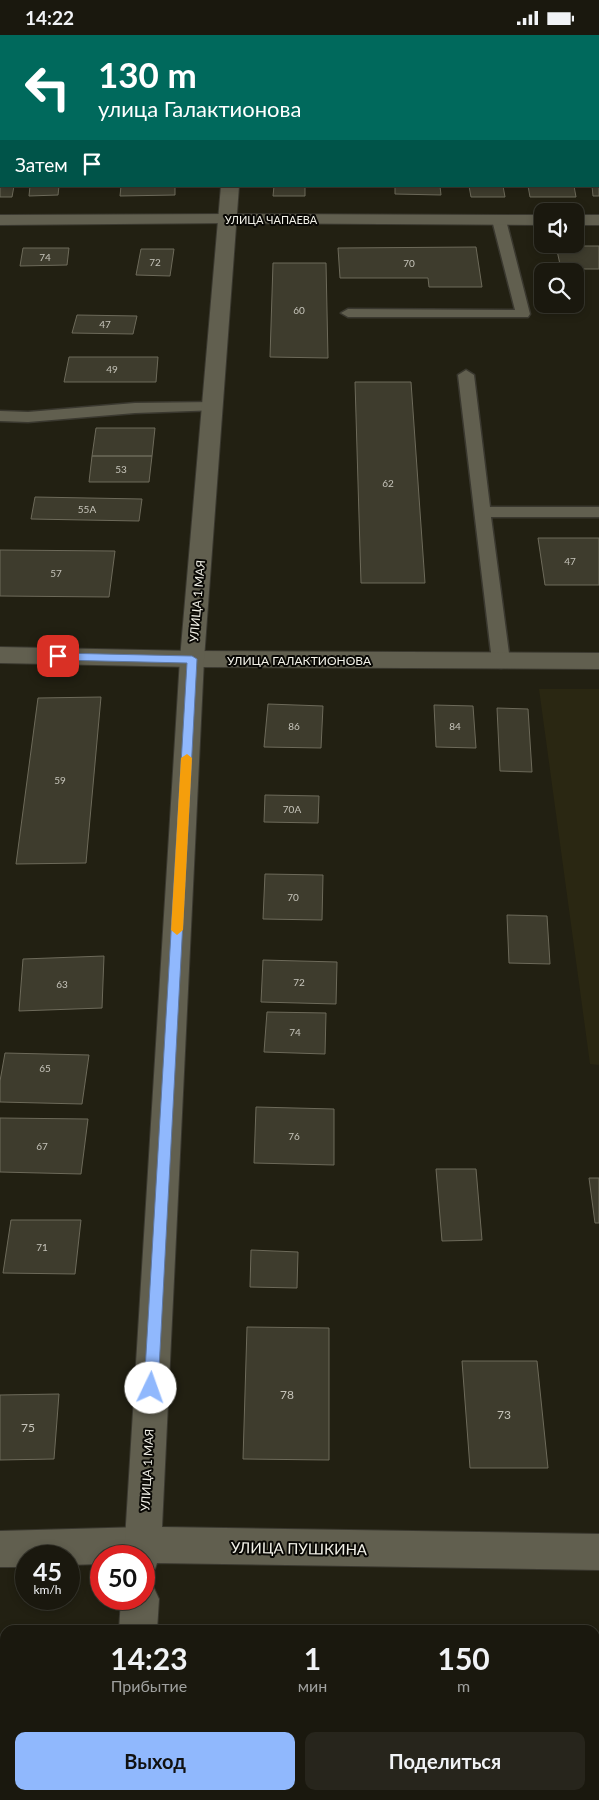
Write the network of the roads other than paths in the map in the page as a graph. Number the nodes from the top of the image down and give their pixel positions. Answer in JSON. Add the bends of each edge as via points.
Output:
{"nodes":[{"id":1,"x":230,"y":187,"type":"edge"},
{"id":2,"x":228,"y":219,"type":"junction"},
{"id":3,"x":0,"y":220,"type":"edge"},
{"id":4,"x":499,"y":220,"type":"junction"},
{"id":5,"x":534,"y":220,"type":"edge"},
{"id":6,"x":584,"y":220,"type":"edge"},
{"id":7,"x":599,"y":220,"type":"edge"},
{"id":8,"x":348,"y":313,"type":"dead end"},
{"id":9,"x":466,"y":375,"type":"dead end"},
{"id":10,"x":213,"y":407,"type":"junction"},
{"id":11,"x":0,"y":416,"type":"edge"},
{"id":12,"x":482,"y":512,"type":"junction"},
{"id":13,"x":599,"y":512,"type":"edge"},
{"id":14,"x":0,"y":655,"type":"edge"},
{"id":15,"x":192,"y":659,"type":"junction"},
{"id":16,"x":501,"y":661,"type":"junction"},
{"id":17,"x":599,"y":661,"type":"edge"},
{"id":18,"x":142,"y":1545,"type":"edge"},
{"id":19,"x":0,"y":1549,"type":"edge"},
{"id":20,"x":90,"y":1550,"type":"edge"},
{"id":21,"x":155,"y":1551,"type":"edge"},
{"id":22,"x":599,"y":1552,"type":"edge"},
{"id":23,"x":139,"y":1610,"type":"edge"},
{"id":24,"x":138,"y":1625,"type":"edge"}],
"edges":[{"from":1,"to":2,"type":"main road","name":"УЛИЦА 1 МАЯ"},
{"from":2,"to":3,"type":"main road","name":"УЛИЦА ЧАПАЕВА"},
{"from":2,"to":4,"type":"main road","name":"УЛИЦА ЧАПАЕВА"},
{"from":2,"to":10,"type":"main road","name":"УЛИЦА 1 МАЯ"},
{"from":4,"to":5,"type":"main road","name":"УЛИЦА ЧАПАЕВА"},
{"from":4,"to":8,"type":"lane","via":[[523,314]]},
{"from":6,"to":7,"type":"main road"},
{"from":9,"to":12,"type":"lane"},
{"from":10,"to":11,"type":"lane"},
{"from":10,"to":15,"type":"main road","name":"УЛИЦА 1 МАЯ"},
{"from":12,"to":13,"type":"lane"},
{"from":12,"to":16,"type":"lane"},
{"from":14,"to":15,"type":"main road","name":"УЛИЦА ГАЛАКТИОНОВА"},
{"from":15,"to":16,"type":"main road","name":"УЛИЦА ГАЛАКТИОНОВА"},
{"from":15,"to":18,"type":"main road","name":"УЛИЦА 1 МАЯ"},
{"from":16,"to":17,"type":"main road","name":"УЛИЦА ГАЛАКТИОНОВА"},
{"from":19,"to":20,"type":"main road","name":"УЛИЦА ПУШКИНА"},
{"from":21,"to":22,"type":"main road","name":"УЛИЦА ПУШКИНА"},
{"from":23,"to":24,"type":"main road"}]}
